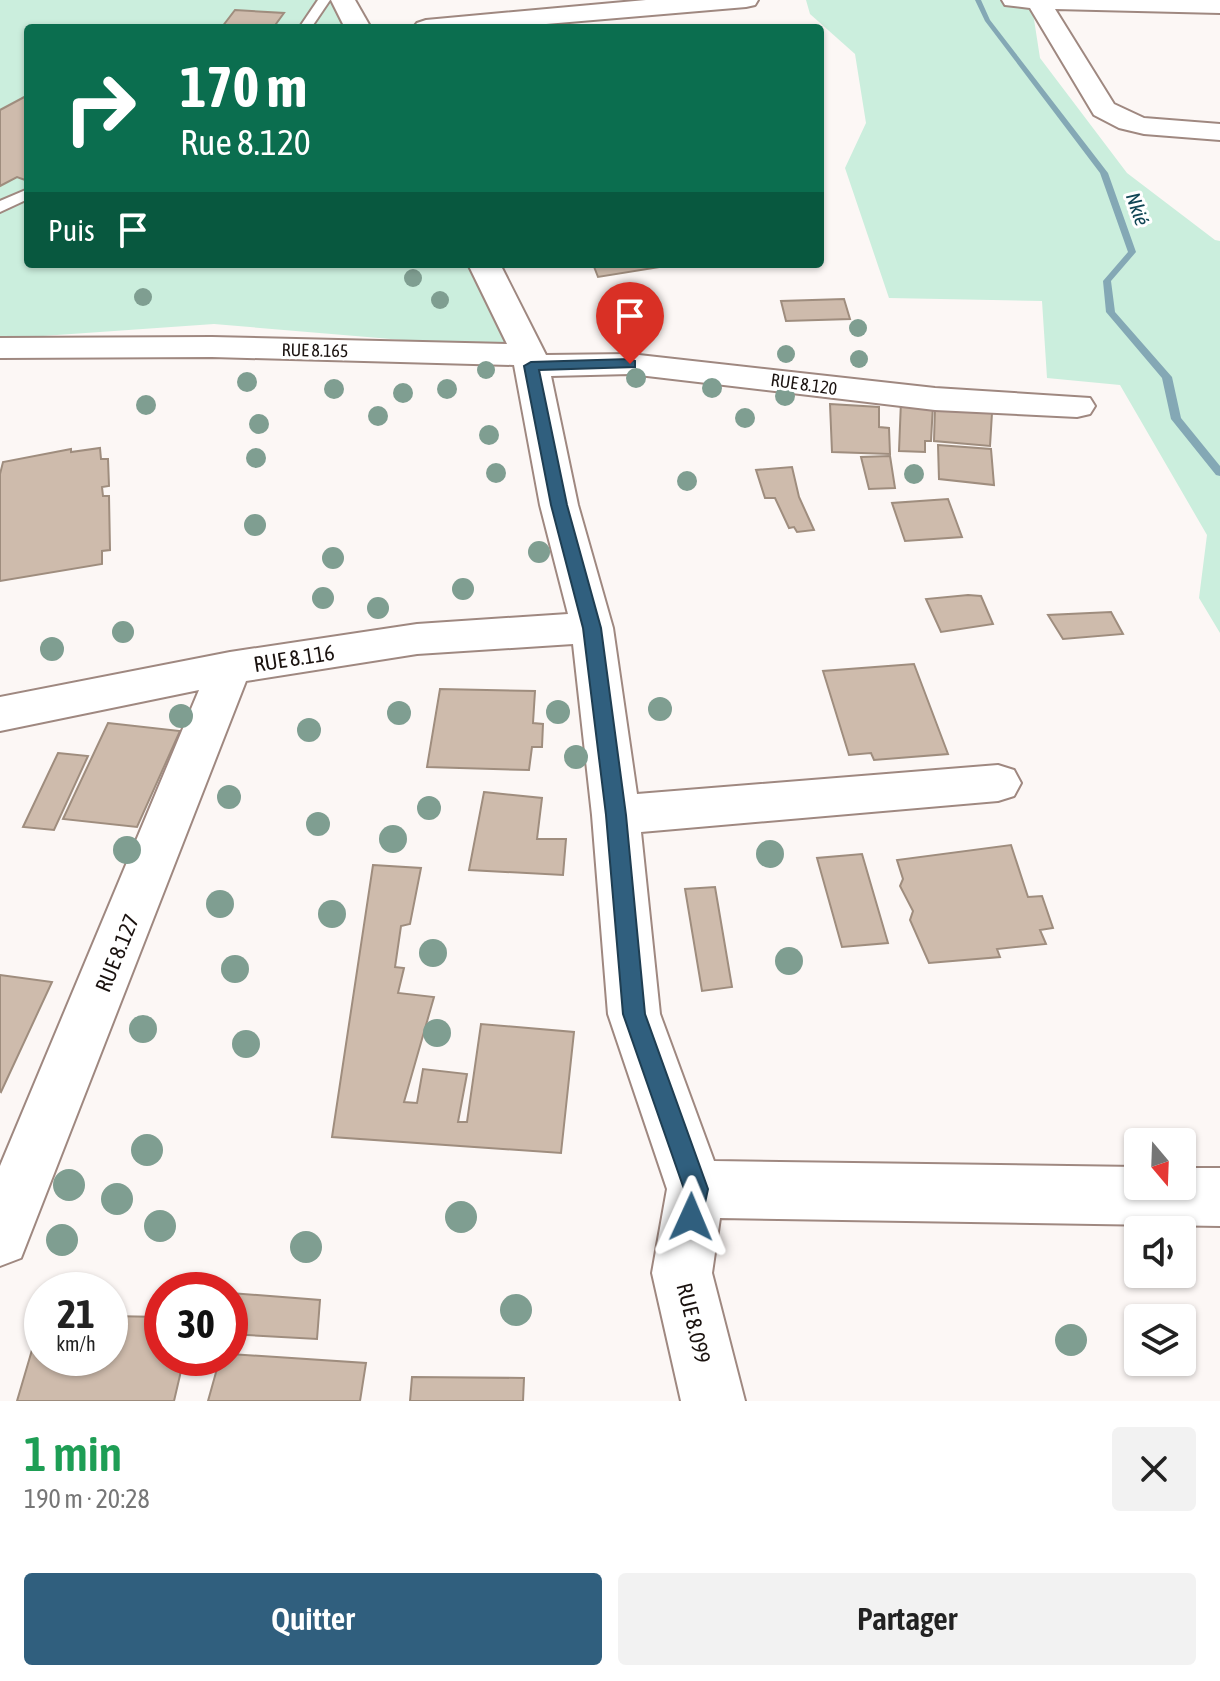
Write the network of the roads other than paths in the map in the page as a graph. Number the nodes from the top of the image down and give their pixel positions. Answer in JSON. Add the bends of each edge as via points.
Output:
{"nodes":[{"id":1,"x":324,"y":0,"type":"edge"},
{"id":2,"x":343,"y":0,"type":"edge"},
{"id":3,"x":746,"y":0,"type":"edge"},
{"id":4,"x":1011,"y":0,"type":"edge"},
{"id":5,"x":1039,"y":2,"type":"edge"},
{"id":6,"x":1132,"y":2,"type":"edge"},
{"id":7,"x":1220,"y":6,"type":"edge"},
{"id":8,"x":308,"y":24,"type":"edge"},
{"id":9,"x":356,"y":24,"type":"edge"},
{"id":10,"x":465,"y":24,"type":"edge"},
{"id":11,"x":1220,"y":132,"type":"edge"},
{"id":12,"x":24,"y":195,"type":"edge"},
{"id":13,"x":0,"y":207,"type":"edge"},
{"id":14,"x":486,"y":268,"type":"edge"},
{"id":15,"x":0,"y":348,"type":"edge"},
{"id":16,"x":530,"y":360,"type":"junction"},
{"id":17,"x":1077,"y":406,"type":"dead end"},
{"id":18,"x":592,"y":628,"type":"junction"},
{"id":19,"x":230,"y":668,"type":"junction"},
{"id":20,"x":0,"y":714,"type":"edge"},
{"id":21,"x":998,"y":783,"type":"dead end"},
{"id":22,"x":616,"y":815,"type":"junction"},
{"id":23,"x":696,"y":1189,"type":"junction"},
{"id":24,"x":1220,"y":1197,"type":"edge"},
{"id":25,"x":0,"y":1237,"type":"edge"},
{"id":26,"x":713,"y":1401,"type":"edge"}],
"edges":[{"from":1,"to":8,"type":"lane"},
{"from":2,"to":9,"type":"street"},
{"from":3,"to":10,"type":"street"},
{"from":4,"to":5,"type":"street"},
{"from":5,"to":6,"type":"street"},
{"from":5,"to":11,"type":"street","via":[[1104,109],[1115,118]]},
{"from":6,"to":7,"type":"street"},
{"from":12,"to":13,"type":"lane"},
{"from":14,"to":16,"type":"street"},
{"from":15,"to":16,"type":"street","name":"RUE 8.165","via":[[212,347]]},
{"from":16,"to":17,"type":"street","name":"RUE 8.120","via":[[630,364],[935,399]]},
{"from":16,"to":18,"type":"street","name":"RUE 8.099","via":[[559,505]]},
{"from":18,"to":19,"type":"street","name":"RUE 8.116","via":[[417,639]]},
{"from":18,"to":22,"type":"street","name":"RUE 8.099"},
{"from":19,"to":20,"type":"street","name":"RUE 8.116"},
{"from":19,"to":25,"type":"street","name":"RUE 8.127"},
{"from":21,"to":22,"type":"street"},
{"from":22,"to":23,"type":"street","name":"RUE 8.099","via":[[634,1014]]},
{"from":23,"to":24,"type":"street"},
{"from":23,"to":26,"type":"street","name":"RUE 8.099","via":[[682,1273]]}]}
